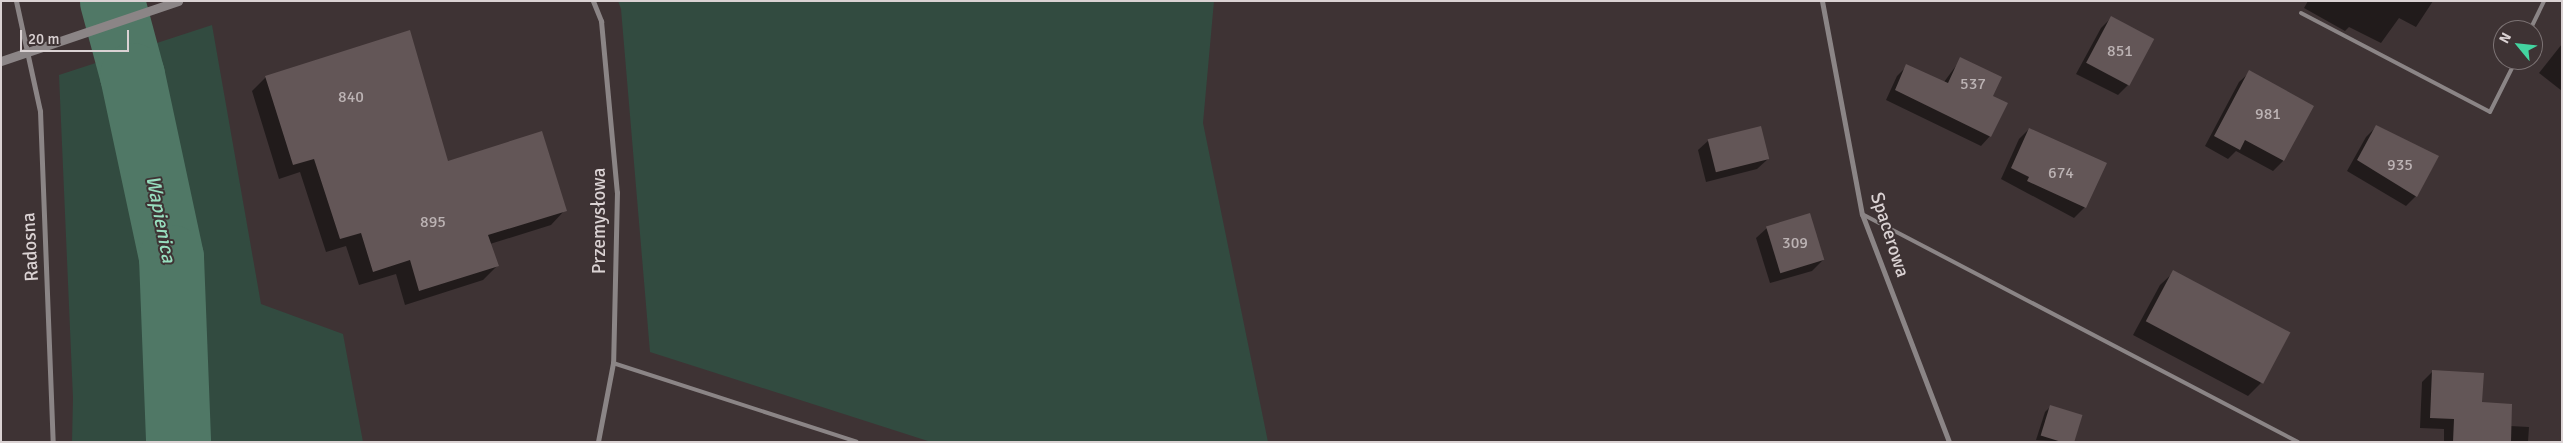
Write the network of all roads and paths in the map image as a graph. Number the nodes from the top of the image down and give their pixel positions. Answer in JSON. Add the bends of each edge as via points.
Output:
{"nodes":[{"id":1,"x":16,"y":1,"type":"edge"},
{"id":2,"x":178,"y":1,"type":"edge"},
{"id":3,"x":593,"y":1,"type":"edge"},
{"id":4,"x":1822,"y":1,"type":"edge"},
{"id":5,"x":2544,"y":1,"type":"edge"},
{"id":6,"x":2301,"y":13,"type":"dead end"},
{"id":7,"x":2535,"y":20,"type":"edge"},
{"id":8,"x":26,"y":53,"type":"junction"},
{"id":9,"x":1,"y":61,"type":"edge"},
{"id":10,"x":2511,"y":70,"type":"edge"},
{"id":11,"x":1862,"y":214,"type":"junction"},
{"id":12,"x":613,"y":363,"type":"junction"},
{"id":13,"x":53,"y":442,"type":"edge"},
{"id":14,"x":598,"y":442,"type":"edge"},
{"id":15,"x":857,"y":442,"type":"edge"},
{"id":16,"x":1948,"y":442,"type":"edge"},
{"id":17,"x":2298,"y":442,"type":"edge"}],
"edges":[{"from":1,"to":8,"type":"street","name":"Radosna"},
{"from":2,"to":8,"type":"street"},
{"from":3,"to":12,"type":"street","name":"Przemysłowa","via":[[601,21],[618,192]]},
{"from":4,"to":11,"type":"street","name":"Spacerowa"},
{"from":5,"to":7,"type":"lane"},
{"from":6,"to":10,"type":"lane","via":[[2490,112]]},
{"from":8,"to":9,"type":"street"},
{"from":8,"to":13,"type":"street","name":"Radosna","via":[[40,111]]},
{"from":11,"to":16,"type":"street","name":"Spacerowa"},
{"from":11,"to":17,"type":"lane"},
{"from":12,"to":14,"type":"street","name":"Przemysłowa"},
{"from":12,"to":15,"type":"lane"}]}
